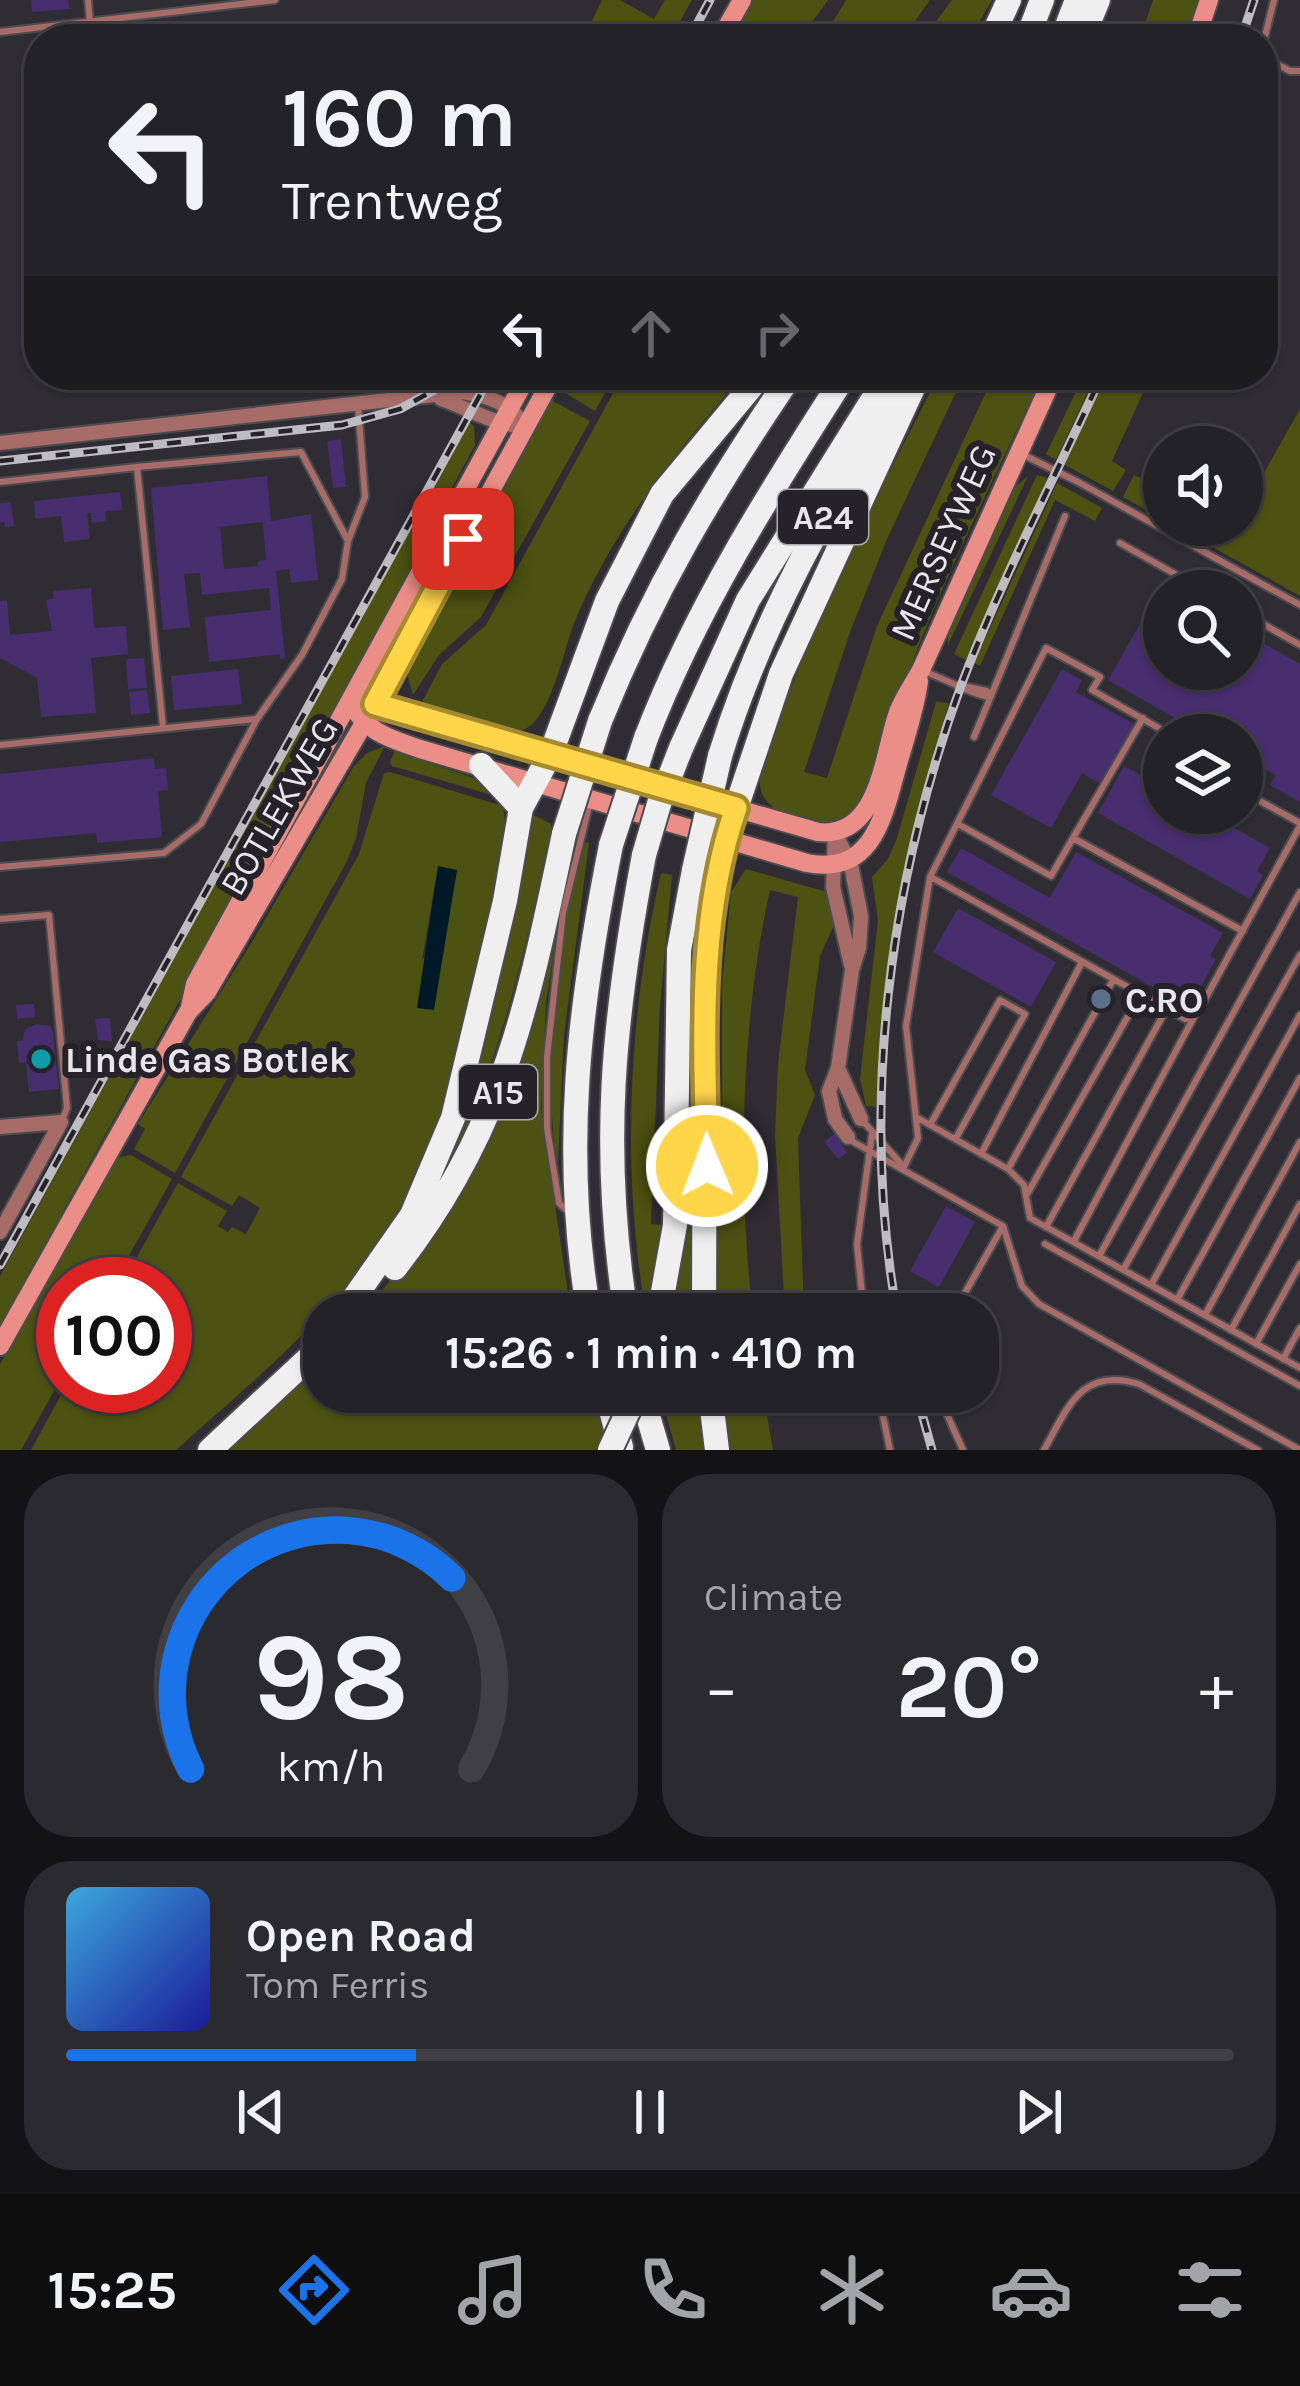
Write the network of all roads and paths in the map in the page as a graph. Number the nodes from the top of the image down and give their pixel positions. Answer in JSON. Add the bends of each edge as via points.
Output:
{"nodes":[{"id":1,"x":88,"y":0,"type":"edge"},
{"id":2,"x":275,"y":0,"type":"edge"},
{"id":3,"x":91,"y":22,"type":"junction"},
{"id":4,"x":73,"y":24,"type":"edge"},
{"id":5,"x":520,"y":390,"type":"edge"},
{"id":6,"x":546,"y":390,"type":"edge"},
{"id":7,"x":749,"y":390,"type":"edge"},
{"id":8,"x":781,"y":390,"type":"edge"},
{"id":9,"x":835,"y":390,"type":"edge"},
{"id":10,"x":878,"y":390,"type":"edge"},
{"id":11,"x":899,"y":390,"type":"edge"},
{"id":12,"x":912,"y":390,"type":"edge"},
{"id":13,"x":1047,"y":390,"type":"edge"},
{"id":14,"x":436,"y":397,"type":"junction"},
{"id":15,"x":358,"y":405,"type":"junction"},
{"id":16,"x":511,"y":406,"type":"junction"},
{"id":17,"x":502,"y":426,"type":"junction"},
{"id":18,"x":527,"y":427,"type":"junction"},
{"id":19,"x":0,"y":443,"type":"edge"},
{"id":20,"x":1018,"y":453,"type":"junction"},
{"id":21,"x":137,"y":467,"type":"junction"},
{"id":22,"x":0,"y":482,"type":"edge"},
{"id":23,"x":1066,"y":516,"type":"dead end"},
{"id":24,"x":348,"y":541,"type":"junction"},
{"id":25,"x":1120,"y":542,"type":"dead end"},
{"id":26,"x":1169,"y":570,"type":"edge"},
{"id":27,"x":1300,"y":605,"type":"edge"},
{"id":28,"x":1263,"y":624,"type":"edge"},
{"id":29,"x":1300,"y":645,"type":"edge"},
{"id":30,"x":921,"y":670,"type":"junction"},
{"id":31,"x":989,"y":697,"type":"junction"},
{"id":32,"x":350,"y":703,"type":"junction"},
{"id":33,"x":375,"y":704,"type":"junction"},
{"id":34,"x":1143,"y":718,"type":"joint"},
{"id":35,"x":257,"y":719,"type":"junction"},
{"id":36,"x":364,"y":723,"type":"junction"},
{"id":37,"x":163,"y":728,"type":"junction"},
{"id":38,"x":974,"y":737,"type":"dead end"},
{"id":39,"x":0,"y":745,"type":"edge"},
{"id":40,"x":551,"y":754,"type":"junction"},
{"id":41,"x":481,"y":765,"type":"junction"},
{"id":42,"x":537,"y":782,"type":"junction"},
{"id":43,"x":591,"y":798,"type":"junction"},
{"id":44,"x":1263,"y":803,"type":"edge"},
{"id":45,"x":521,"y":808,"type":"junction"},
{"id":46,"x":736,"y":808,"type":"junction"},
{"id":47,"x":957,"y":824,"type":"junction"},
{"id":48,"x":1300,"y":825,"type":"edge"},
{"id":49,"x":836,"y":833,"type":"junction"},
{"id":50,"x":725,"y":838,"type":"junction"},
{"id":51,"x":1073,"y":838,"type":"junction"},
{"id":52,"x":840,"y":862,"type":"junction"},
{"id":53,"x":0,"y":868,"type":"edge"},
{"id":54,"x":930,"y":877,"type":"junction"},
{"id":55,"x":1300,"y":892,"type":"edge"},
{"id":56,"x":0,"y":919,"type":"edge"},
{"id":57,"x":1243,"y":931,"type":"junction"},
{"id":58,"x":1300,"y":955,"type":"edge"},
{"id":59,"x":1082,"y":962,"type":"junction"},
{"id":60,"x":852,"y":970,"type":"junction"},
{"id":61,"x":1113,"y":980,"type":"junction"},
{"id":62,"x":1140,"y":995,"type":"junction"},
{"id":63,"x":1166,"y":1010,"type":"junction"},
{"id":64,"x":188,"y":1012,"type":"junction"},
{"id":65,"x":1300,"y":1016,"type":"edge"},
{"id":66,"x":1194,"y":1017,"type":"junction"},
{"id":67,"x":838,"y":1068,"type":"junction"},
{"id":68,"x":1300,"y":1078,"type":"edge"},
{"id":69,"x":916,"y":1117,"type":"junction"},
{"id":70,"x":860,"y":1119,"type":"joint"},
{"id":71,"x":61,"y":1122,"type":"junction"},
{"id":72,"x":930,"y":1125,"type":"junction"},
{"id":73,"x":0,"y":1127,"type":"edge"},
{"id":74,"x":872,"y":1134,"type":"junction"},
{"id":75,"x":848,"y":1137,"type":"joint"},
{"id":76,"x":956,"y":1139,"type":"junction"},
{"id":77,"x":1300,"y":1142,"type":"edge"},
{"id":78,"x":868,"y":1153,"type":"junction"},
{"id":79,"x":981,"y":1154,"type":"junction"},
{"id":80,"x":903,"y":1168,"type":"junction"},
{"id":81,"x":1007,"y":1169,"type":"junction"},
{"id":82,"x":1026,"y":1196,"type":"junction"},
{"id":83,"x":1300,"y":1204,"type":"edge"},
{"id":84,"x":578,"y":1220,"type":"junction"},
{"id":85,"x":1003,"y":1226,"type":"junction"},
{"id":86,"x":1046,"y":1227,"type":"junction"},
{"id":87,"x":0,"y":1232,"type":"edge"},
{"id":88,"x":1073,"y":1242,"type":"junction"},
{"id":89,"x":1046,"y":1244,"type":"dead end"},
{"id":90,"x":1099,"y":1256,"type":"junction"},
{"id":91,"x":1300,"y":1264,"type":"edge"},
{"id":92,"x":1124,"y":1270,"type":"junction"},
{"id":93,"x":1151,"y":1285,"type":"junction"},
{"id":94,"x":358,"y":1293,"type":"edge"},
{"id":95,"x":373,"y":1293,"type":"edge"},
{"id":96,"x":587,"y":1293,"type":"edge"},
{"id":97,"x":623,"y":1293,"type":"edge"},
{"id":98,"x":663,"y":1293,"type":"edge"},
{"id":99,"x":704,"y":1293,"type":"edge"},
{"id":100,"x":862,"y":1293,"type":"edge"},
{"id":101,"x":964,"y":1293,"type":"edge"},
{"id":102,"x":1178,"y":1300,"type":"junction"},
{"id":103,"x":1205,"y":1315,"type":"junction"},
{"id":104,"x":1300,"y":1328,"type":"edge"},
{"id":105,"x":1231,"y":1330,"type":"junction"},
{"id":106,"x":1256,"y":1343,"type":"junction"},
{"id":107,"x":0,"y":1346,"type":"edge"},
{"id":108,"x":1283,"y":1359,"type":"junction"},
{"id":109,"x":303,"y":1363,"type":"edge"},
{"id":110,"x":1300,"y":1368,"type":"edge"},
{"id":111,"x":1300,"y":1386,"type":"edge"},
{"id":112,"x":612,"y":1413,"type":"edge"},
{"id":113,"x":628,"y":1413,"type":"edge"},
{"id":114,"x":646,"y":1413,"type":"edge"},
{"id":115,"x":713,"y":1413,"type":"edge"},
{"id":116,"x":882,"y":1413,"type":"edge"},
{"id":117,"x":946,"y":1413,"type":"edge"},
{"id":118,"x":210,"y":1450,"type":"edge"},
{"id":119,"x":610,"y":1450,"type":"edge"},
{"id":120,"x":622,"y":1450,"type":"edge"},
{"id":121,"x":658,"y":1450,"type":"edge"},
{"id":122,"x":717,"y":1450,"type":"edge"},
{"id":123,"x":890,"y":1450,"type":"edge"},
{"id":124,"x":963,"y":1450,"type":"edge"},
{"id":125,"x":1043,"y":1450,"type":"edge"},
{"id":126,"x":1258,"y":1450,"type":"edge"},
{"id":127,"x":1300,"y":1450,"type":"edge"}],
"edges":[{"from":1,"to":3,"type":"lane"},
{"from":2,"to":3,"type":"lane"},
{"from":3,"to":4,"type":"lane"},
{"from":5,"to":16,"type":"main road","name":"BOTLEKWEG"},
{"from":6,"to":18,"type":"main road","name":"BOTLEKWEG"},
{"from":7,"to":40,"type":"highway","number":"A15","via":[[655,504],[590,643]]},
{"from":8,"to":95,"type":"highway","number":"A15","bridge":true,"via":[[695,520],[641,622],[564,834],[524,1018],[494,1102],[446,1198]]},
{"from":9,"to":84,"type":"highway","number":"A15","bridge":true,"via":[[715,586],[663,693],[611,845],[581,1003]]},
{"from":10,"to":97,"type":"highway","bridge":true,"via":[[748,600],[681,748],[644,855],[610,1104]]},
{"from":11,"to":98,"type":"highway","number":"A24","bridge":true,"via":[[780,596],[720,756],[679,950],[676,1225]]},
{"from":12,"to":46,"type":"highway","via":[[781,674]]},
{"from":13,"to":20,"type":"main road","name":"MERSEYWEG"},
{"from":14,"to":15,"type":"street"},
{"from":14,"to":16,"type":"street","via":[[486,395]]},
{"from":14,"to":17,"type":"street"},
{"from":15,"to":19,"type":"street"},
{"from":15,"to":24,"type":"lane","via":[[365,497]]},
{"from":16,"to":17,"type":"main road","name":"BOTLEKWEG"},
{"from":16,"to":18,"type":"street"},
{"from":17,"to":18,"type":"street"},
{"from":17,"to":32,"type":"main road","name":"BOTLEKWEG"},
{"from":18,"to":33,"type":"main road","name":"BOTLEKWEG"},
{"from":20,"to":27,"type":"lane"},
{"from":20,"to":30,"type":"main road","name":"MERSEYWEG"},
{"from":21,"to":22,"type":"lane"},
{"from":21,"to":24,"type":"lane","via":[[302,452]]},
{"from":21,"to":37,"type":"lane"},
{"from":23,"to":31,"type":"lane"},
{"from":24,"to":35,"type":"lane","via":[[342,579]]},
{"from":25,"to":26,"type":"lane"},
{"from":28,"to":29,"type":"lane"},
{"from":30,"to":31,"type":"lane"},
{"from":30,"to":49,"type":"main road","name":"MERSEYWEG","via":[[901,705],[870,806]]},
{"from":30,"to":52,"type":"main road","name":"MERSEYWEG","via":[[880,826]]},
{"from":31,"to":38,"type":"lane"},
{"from":32,"to":33,"type":"main road"},
{"from":32,"to":36,"type":"main road"},
{"from":32,"to":64,"type":"main road","name":"BOTLEKWEG","via":[[195,984]]},
{"from":33,"to":36,"type":"main road","name":"BOTLEKWEG"},
{"from":33,"to":40,"type":"main road"},
{"from":34,"to":47,"type":"lane","via":[[1093,690],[1100,677],[1046,648]]},
{"from":34,"to":51,"type":"lane"},
{"from":35,"to":37,"type":"lane"},
{"from":35,"to":53,"type":"lane","via":[[201,824],[164,853]]},
{"from":36,"to":41,"type":"main road"},
{"from":36,"to":64,"type":"main road","name":"BOTLEKWEG"},
{"from":37,"to":39,"type":"lane"},
{"from":40,"to":42,"type":"highway","number":"A15"},
{"from":40,"to":46,"type":"main road"},
{"from":41,"to":42,"type":"main road"},
{"from":41,"to":45,"type":"highway"},
{"from":42,"to":43,"type":"main road"},
{"from":42,"to":45,"type":"highway","number":"A15"},
{"from":43,"to":50,"type":"main road"},
{"from":43,"to":84,"type":"lane","via":[[561,927],[546,1069],[559,1203]]},
{"from":44,"to":48,"type":"lane"},
{"from":45,"to":94,"type":"highway","number":"A15","via":[[453,1118],[412,1215]]},
{"from":46,"to":49,"type":"main road"},
{"from":46,"to":50,"type":"highway"},
{"from":47,"to":51,"type":"lane","via":[[1051,876]]},
{"from":47,"to":54,"type":"lane"},
{"from":48,"to":57,"type":"lane"},
{"from":49,"to":52,"type":"street"},
{"from":50,"to":52,"type":"main road","via":[[807,863]]},
{"from":50,"to":99,"type":"highway","via":[[705,994]]},
{"from":51,"to":57,"type":"lane"},
{"from":52,"to":60,"type":"street"},
{"from":52,"to":60,"type":"street","via":[[860,916]]},
{"from":54,"to":59,"type":"lane"},
{"from":54,"to":69,"type":"lane","via":[[906,1026]]},
{"from":55,"to":90,"type":"lane"},
{"from":56,"to":71,"type":"lane","via":[[49,915],[67,1108]]},
{"from":57,"to":66,"type":"lane"},
{"from":58,"to":92,"type":"lane"},
{"from":59,"to":61,"type":"lane"},
{"from":59,"to":79,"type":"lane"},
{"from":60,"to":67,"type":"street"},
{"from":61,"to":62,"type":"lane"},
{"from":61,"to":81,"type":"lane"},
{"from":62,"to":63,"type":"lane"},
{"from":62,"to":82,"type":"lane"},
{"from":63,"to":66,"type":"lane"},
{"from":63,"to":86,"type":"lane"},
{"from":64,"to":107,"type":"main road","name":"BOTLEKWEG"},
{"from":65,"to":93,"type":"lane"},
{"from":66,"to":88,"type":"lane"},
{"from":67,"to":70,"type":"street"},
{"from":67,"to":75,"type":"street","via":[[829,1091]]},
{"from":68,"to":102,"type":"lane"},
{"from":69,"to":72,"type":"lane"},
{"from":69,"to":80,"type":"lane","via":[[918,1138]]},
{"from":70,"to":74,"type":"lane"},
{"from":71,"to":73,"type":"street"},
{"from":71,"to":87,"type":"street"},
{"from":72,"to":76,"type":"lane"},
{"from":72,"to":76,"type":"lane","via":[[1000,1000],[1025,1014]]},
{"from":74,"to":78,"type":"lane"},
{"from":74,"to":80,"type":"lane"},
{"from":75,"to":78,"type":"lane"},
{"from":76,"to":79,"type":"lane"},
{"from":77,"to":103,"type":"lane"},
{"from":78,"to":80,"type":"lane"},
{"from":78,"to":100,"type":"lane","via":[[857,1244]]},
{"from":79,"to":81,"type":"lane"},
{"from":80,"to":85,"type":"lane"},
{"from":81,"to":82,"type":"lane"},
{"from":82,"to":86,"type":"lane","via":[[1030,1218]]},
{"from":83,"to":105,"type":"lane"},
{"from":84,"to":96,"type":"highway","number":"A15"},
{"from":85,"to":101,"type":"lane"},
{"from":85,"to":127,"type":"lane","via":[[1022,1286],[1040,1304]]},
{"from":86,"to":88,"type":"lane"},
{"from":88,"to":90,"type":"lane"},
{"from":89,"to":111,"type":"lane"},
{"from":90,"to":92,"type":"lane"},
{"from":91,"to":106,"type":"lane"},
{"from":92,"to":93,"type":"lane"},
{"from":93,"to":102,"type":"lane"},
{"from":102,"to":103,"type":"lane"},
{"from":103,"to":105,"type":"lane"},
{"from":104,"to":108,"type":"lane"},
{"from":105,"to":106,"type":"lane"},
{"from":106,"to":108,"type":"lane"},
{"from":108,"to":110,"type":"lane"},
{"from":109,"to":118,"type":"highway"},
{"from":112,"to":120,"type":"highway"},
{"from":113,"to":119,"type":"highway","bridge":true},
{"from":114,"to":121,"type":"highway"},
{"from":115,"to":122,"type":"highway"},
{"from":116,"to":123,"type":"lane"},
{"from":117,"to":124,"type":"lane"},
{"from":125,"to":126,"type":"lane","via":[[1074,1397],[1118,1380]]}]}
